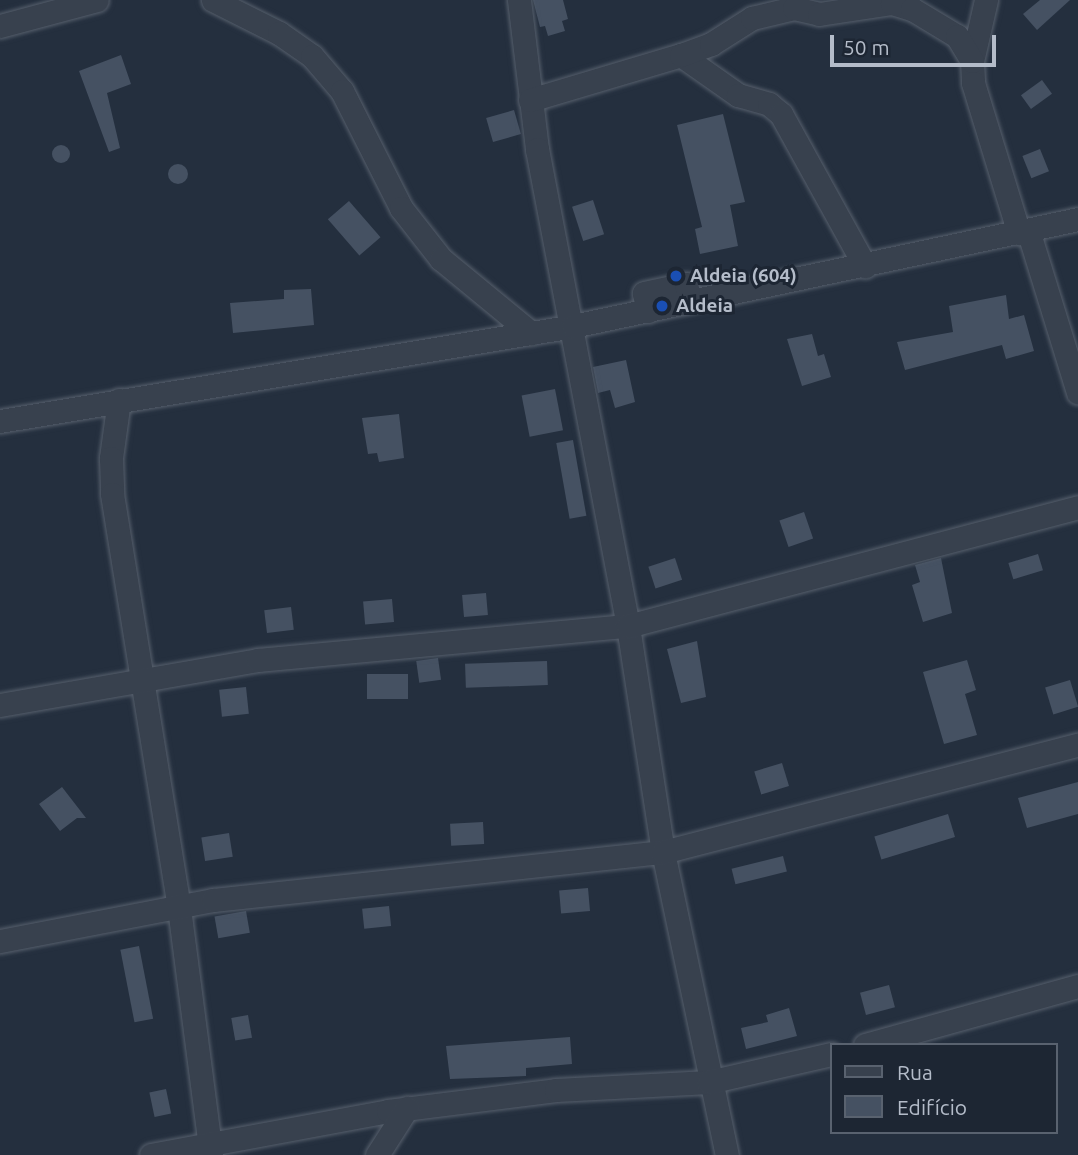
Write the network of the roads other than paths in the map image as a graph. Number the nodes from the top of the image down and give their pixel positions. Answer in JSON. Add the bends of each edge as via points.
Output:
{"nodes":[{"id":1,"x":97,"y":0,"type":"edge"},
{"id":2,"x":213,"y":0,"type":"edge"},
{"id":3,"x":519,"y":0,"type":"edge"},
{"id":4,"x":986,"y":0,"type":"edge"},
{"id":5,"x":0,"y":26,"type":"edge"},
{"id":6,"x":681,"y":55,"type":"junction"},
{"id":7,"x":972,"y":61,"type":"junction"},
{"id":8,"x":530,"y":100,"type":"junction"},
{"id":9,"x":1078,"y":219,"type":"edge"},
{"id":10,"x":1023,"y":231,"type":"junction"},
{"id":11,"x":865,"y":266,"type":"junction"},
{"id":12,"x":573,"y":326,"type":"junction"},
{"id":13,"x":531,"y":333,"type":"junction"},
{"id":14,"x":1078,"y":393,"type":"edge"},
{"id":15,"x":119,"y":400,"type":"junction"},
{"id":16,"x":0,"y":421,"type":"edge"},
{"id":17,"x":1078,"y":507,"type":"edge"},
{"id":18,"x":628,"y":626,"type":"junction"},
{"id":19,"x":142,"y":678,"type":"junction"},
{"id":20,"x":0,"y":705,"type":"edge"},
{"id":21,"x":1078,"y":745,"type":"edge"},
{"id":22,"x":663,"y":852,"type":"junction"},
{"id":23,"x":179,"y":908,"type":"junction"},
{"id":24,"x":0,"y":941,"type":"edge"},
{"id":25,"x":1078,"y":986,"type":"edge"},
{"id":26,"x":872,"y":1043,"type":"edge"},
{"id":27,"x":830,"y":1054,"type":"edge"},
{"id":28,"x":709,"y":1082,"type":"junction"},
{"id":29,"x":407,"y":1108,"type":"junction"},
{"id":30,"x":210,"y":1149,"type":"edge"},
{"id":31,"x":151,"y":1155,"type":"edge"},
{"id":32,"x":377,"y":1155,"type":"edge"},
{"id":33,"x":727,"y":1155,"type":"edge"}],
"edges":[{"from":1,"to":5,"type":"street"},
{"from":2,"to":13,"type":"street","via":[[279,33],[312,56],[342,91],[401,208],[441,260]]},
{"from":3,"to":8,"type":"street"},
{"from":4,"to":7,"type":"street"},
{"from":6,"to":7,"type":"street","via":[[774,10],[851,13],[892,3],[912,9],[957,36]]},
{"from":6,"to":8,"type":"street"},
{"from":6,"to":11,"type":"street","via":[[738,95],[769,104],[781,114]]},
{"from":7,"to":10,"type":"street","via":[[973,83]]},
{"from":8,"to":12,"type":"street"},
{"from":9,"to":10,"type":"street"},
{"from":10,"to":11,"type":"street"},
{"from":10,"to":14,"type":"street"},
{"from":11,"to":12,"type":"street"},
{"from":12,"to":13,"type":"street"},
{"from":12,"to":18,"type":"street"},
{"from":13,"to":15,"type":"street"},
{"from":15,"to":16,"type":"street"},
{"from":15,"to":19,"type":"street","via":[[111,458],[112,494]]},
{"from":17,"to":18,"type":"street"},
{"from":18,"to":19,"type":"street","via":[[258,660]]},
{"from":18,"to":22,"type":"street"},
{"from":19,"to":20,"type":"street"},
{"from":19,"to":23,"type":"street"},
{"from":21,"to":22,"type":"street"},
{"from":22,"to":23,"type":"street","via":[[213,900]]},
{"from":22,"to":28,"type":"street"},
{"from":23,"to":24,"type":"street"},
{"from":23,"to":30,"type":"street"},
{"from":25,"to":26,"type":"street"},
{"from":27,"to":28,"type":"street"},
{"from":28,"to":29,"type":"street","via":[[556,1090]]},
{"from":28,"to":33,"type":"street"},
{"from":29,"to":30,"type":"street"},
{"from":29,"to":32,"type":"street"},
{"from":30,"to":31,"type":"street"}]}
